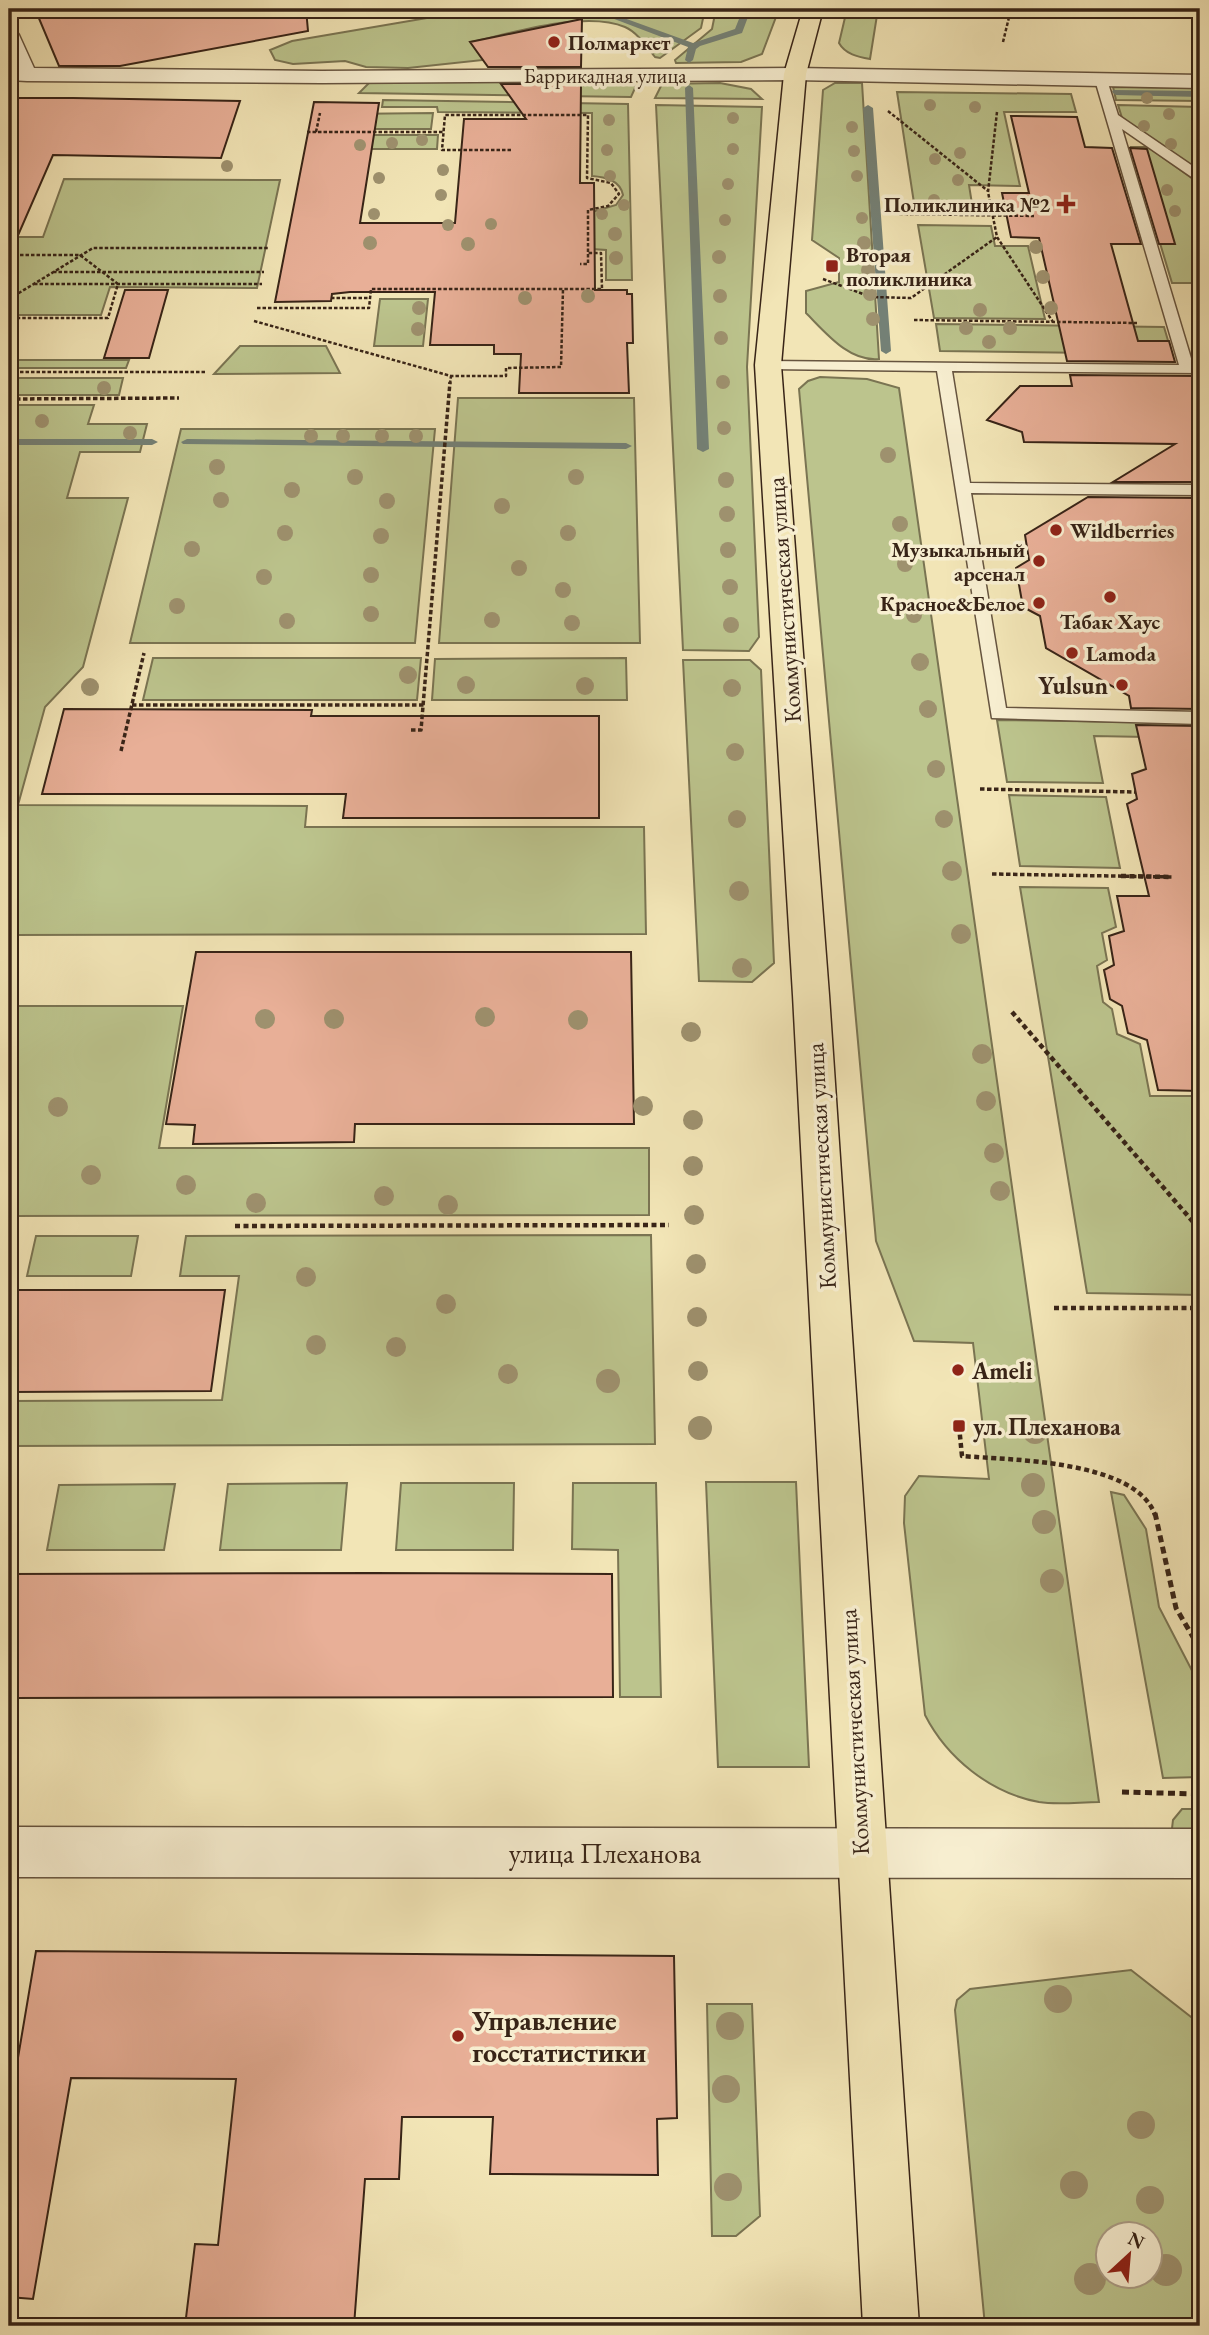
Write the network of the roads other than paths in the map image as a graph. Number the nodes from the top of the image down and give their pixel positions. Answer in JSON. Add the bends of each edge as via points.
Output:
{"nodes":[{"id":1,"x":813,"y":9,"type":"edge"},
{"id":2,"x":9,"y":34,"type":"edge"},
{"id":3,"x":18,"y":74,"type":"edge"},
{"id":4,"x":794,"y":74,"type":"junction"},
{"id":5,"x":1101,"y":80,"type":"junction"},
{"id":6,"x":1200,"y":82,"type":"edge"},
{"id":7,"x":1112,"y":117,"type":"junction"},
{"id":8,"x":1200,"y":177,"type":"edge"},
{"id":9,"x":768,"y":365,"type":"junction"},
{"id":10,"x":944,"y":367,"type":"junction"},
{"id":11,"x":1194,"y":368,"type":"edge"},
{"id":12,"x":962,"y":488,"type":"junction"},
{"id":13,"x":1200,"y":490,"type":"edge"},
{"id":14,"x":1200,"y":718,"type":"edge"},
{"id":15,"x":9,"y":1852,"type":"edge"},
{"id":16,"x":861,"y":1852,"type":"junction"},
{"id":17,"x":1200,"y":1854,"type":"edge"},
{"id":18,"x":891,"y":2326,"type":"edge"}],
"edges":[{"from":1,"to":4,"type":"main road","name":"Коммунистическая улица"},
{"from":2,"to":3,"type":"street"},
{"from":3,"to":4,"type":"street","name":"Баррикадная улица","via":[[322,78]]},
{"from":4,"to":5,"type":"street","name":"Баррикадная улица"},
{"from":4,"to":9,"type":"main road","name":"Коммунистическая улица"},
{"from":5,"to":6,"type":"street","name":"Баррикадная улица"},
{"from":5,"to":7,"type":"lane"},
{"from":7,"to":8,"type":"lane"},
{"from":7,"to":11,"type":"lane","via":[[1174,324]]},
{"from":9,"to":10,"type":"lane"},
{"from":9,"to":16,"type":"main road","name":"Коммунистическая улица","via":[[812,1009]]},
{"from":10,"to":11,"type":"lane"},
{"from":10,"to":12,"type":"lane"},
{"from":12,"to":13,"type":"lane"},
{"from":12,"to":14,"type":"lane","via":[[998,714]]},
{"from":15,"to":16,"type":"street","name":"улица Плеханова"},
{"from":16,"to":17,"type":"street","name":"улица Плеханова"},
{"from":16,"to":18,"type":"main road","name":"Коммунистическая улица"}]}
